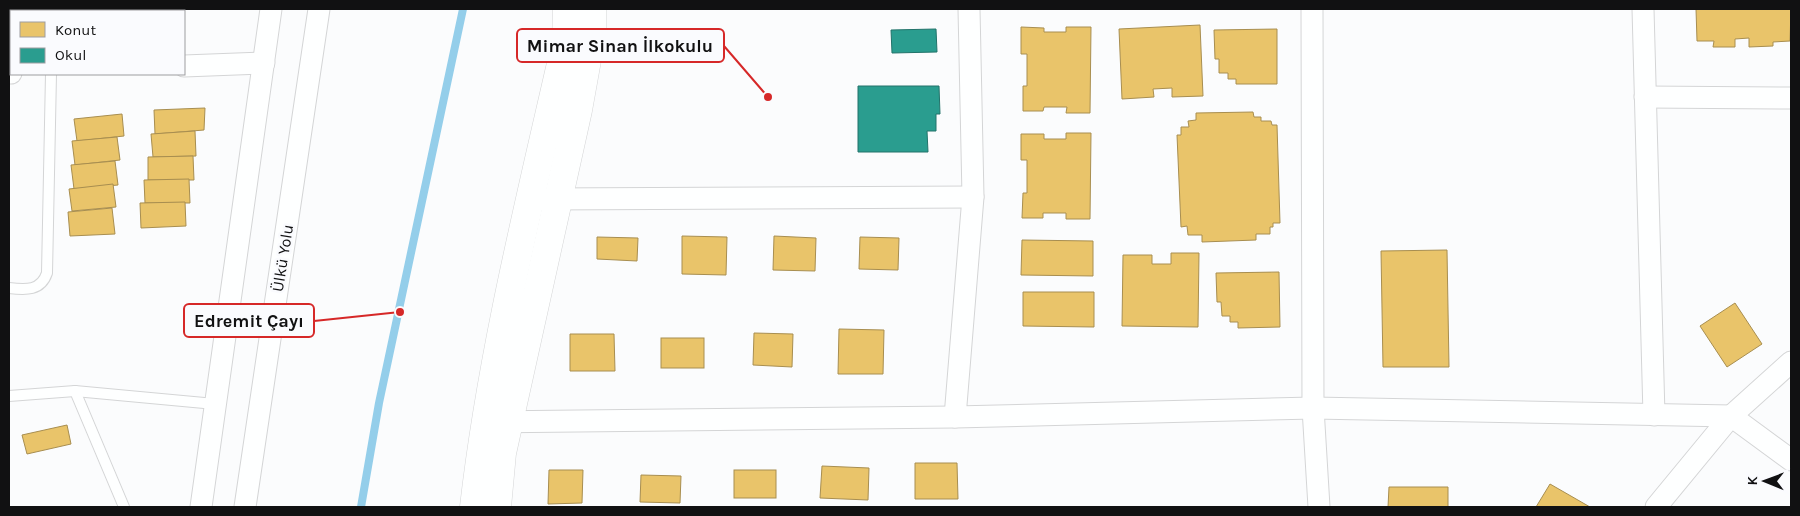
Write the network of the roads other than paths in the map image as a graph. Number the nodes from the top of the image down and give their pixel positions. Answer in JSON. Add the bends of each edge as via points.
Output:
{"nodes":[{"id":1,"x":271,"y":9,"type":"edge"},
{"id":2,"x":319,"y":9,"type":"edge"},
{"id":3,"x":567,"y":9,"type":"edge"},
{"id":4,"x":592,"y":9,"type":"edge"},
{"id":5,"x":969,"y":9,"type":"edge"},
{"id":6,"x":1312,"y":9,"type":"edge"},
{"id":7,"x":1643,"y":9,"type":"edge"},
{"id":8,"x":264,"y":63,"type":"junction"},
{"id":9,"x":185,"y":66,"type":"edge"},
{"id":10,"x":50,"y":75,"type":"edge"},
{"id":11,"x":1645,"y":96,"type":"junction"},
{"id":12,"x":1791,"y":98,"type":"edge"},
{"id":13,"x":973,"y":197,"type":"junction"},
{"id":14,"x":558,"y":199,"type":"junction"},
{"id":15,"x":530,"y":200,"type":"junction"},
{"id":16,"x":9,"y":288,"type":"edge"},
{"id":17,"x":1791,"y":362,"type":"edge"},
{"id":18,"x":74,"y":391,"type":"junction"},
{"id":19,"x":9,"y":396,"type":"edge"},
{"id":20,"x":215,"y":404,"type":"junction"},
{"id":21,"x":1313,"y":408,"type":"junction"},
{"id":22,"x":1654,"y":415,"type":"junction"},
{"id":23,"x":1731,"y":416,"type":"junction"},
{"id":24,"x":955,"y":417,"type":"junction"},
{"id":25,"x":497,"y":422,"type":"junction"},
{"id":26,"x":1791,"y":460,"type":"edge"},
{"id":27,"x":124,"y":507,"type":"edge"},
{"id":28,"x":200,"y":507,"type":"edge"},
{"id":29,"x":245,"y":507,"type":"edge"},
{"id":30,"x":474,"y":507,"type":"edge"},
{"id":31,"x":497,"y":507,"type":"edge"},
{"id":32,"x":1318,"y":507,"type":"edge"},
{"id":33,"x":1656,"y":507,"type":"edge"}],
"edges":[{"from":1,"to":8,"type":"street"},
{"from":2,"to":29,"type":"street","name":"Ülkü Yolu"},
{"from":3,"to":15,"type":"street","via":[[566,42]]},
{"from":4,"to":14,"type":"street","via":[[587,62]]},
{"from":5,"to":13,"type":"street"},
{"from":6,"to":21,"type":"street"},
{"from":7,"to":11,"type":"street"},
{"from":8,"to":9,"type":"street"},
{"from":8,"to":20,"type":"street"},
{"from":10,"to":16,"type":"lane","via":[[48,273],[34,288]]},
{"from":11,"to":12,"type":"street"},
{"from":11,"to":22,"type":"street"},
{"from":13,"to":14,"type":"street"},
{"from":13,"to":24,"type":"street"},
{"from":14,"to":15,"type":"street"},
{"from":14,"to":25,"type":"street"},
{"from":15,"to":25,"type":"street"},
{"from":17,"to":23,"type":"street"},
{"from":18,"to":19,"type":"lane"},
{"from":18,"to":20,"type":"lane"},
{"from":18,"to":27,"type":"lane"},
{"from":20,"to":28,"type":"street"},
{"from":21,"to":22,"type":"street"},
{"from":21,"to":24,"type":"street"},
{"from":21,"to":32,"type":"street"},
{"from":22,"to":23,"type":"street"},
{"from":23,"to":26,"type":"street"},
{"from":23,"to":33,"type":"street"},
{"from":24,"to":25,"type":"street"},
{"from":25,"to":30,"type":"street"},
{"from":25,"to":31,"type":"street","via":[[502,453]]}]}
